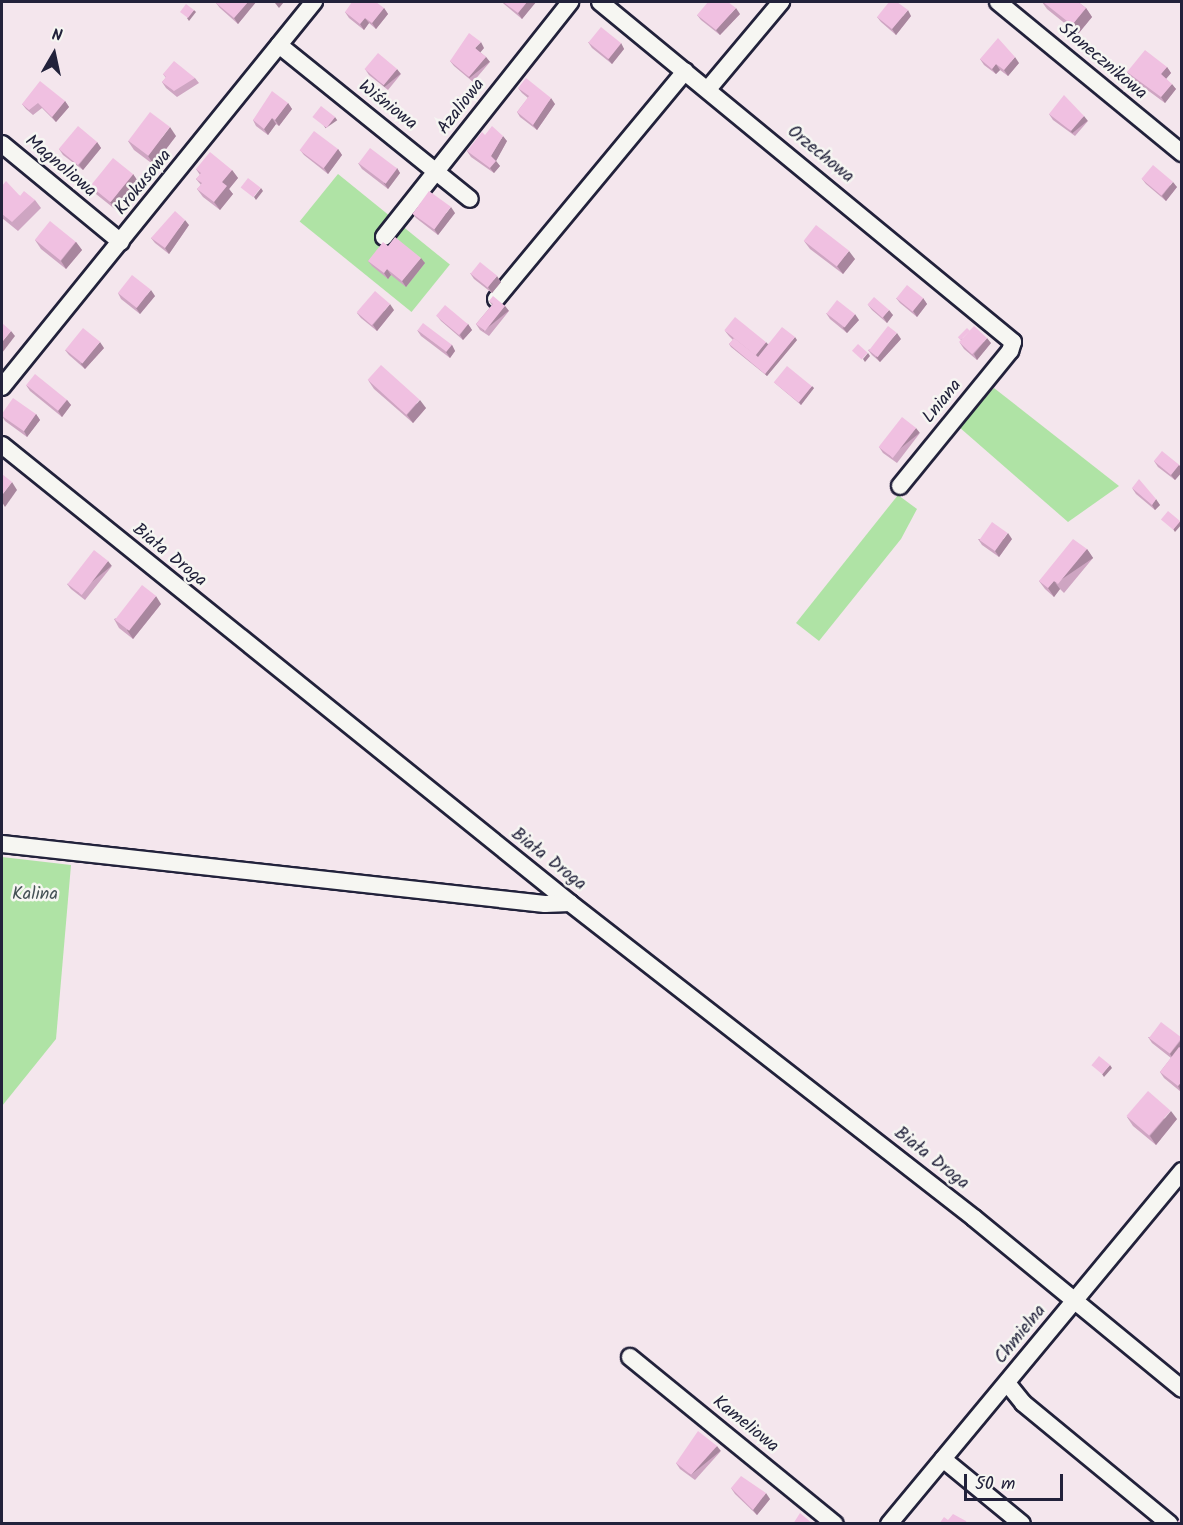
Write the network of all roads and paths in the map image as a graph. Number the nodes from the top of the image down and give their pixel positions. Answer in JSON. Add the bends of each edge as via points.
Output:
{"nodes":[{"id":1,"x":314,"y":2,"type":"edge"},
{"id":2,"x":570,"y":2,"type":"edge"},
{"id":3,"x":600,"y":2,"type":"edge"},
{"id":4,"x":782,"y":2,"type":"edge"},
{"id":5,"x":998,"y":2,"type":"edge"},
{"id":6,"x":279,"y":45,"type":"junction"},
{"id":7,"x":685,"y":71,"type":"junction"},
{"id":8,"x":708,"y":89,"type":"junction"},
{"id":9,"x":2,"y":144,"type":"edge"},
{"id":10,"x":1182,"y":153,"type":"edge"},
{"id":11,"x":437,"y":170,"type":"junction"},
{"id":12,"x":470,"y":199,"type":"dead end"},
{"id":13,"x":384,"y":237,"type":"dead end"},
{"id":14,"x":121,"y":242,"type":"junction"},
{"id":15,"x":496,"y":298,"type":"edge"},
{"id":16,"x":1013,"y":342,"type":"joint"},
{"id":17,"x":2,"y":387,"type":"edge"},
{"id":18,"x":2,"y":445,"type":"edge"},
{"id":19,"x":900,"y":486,"type":"dead end"},
{"id":20,"x":2,"y":844,"type":"edge"},
{"id":21,"x":570,"y":903,"type":"junction"},
{"id":22,"x":1182,"y":1171,"type":"edge"},
{"id":23,"x":1074,"y":1301,"type":"junction"},
{"id":24,"x":630,"y":1357,"type":"dead end"},
{"id":25,"x":1007,"y":1383,"type":"junction"},
{"id":26,"x":1182,"y":1389,"type":"edge"},
{"id":27,"x":943,"y":1459,"type":"junction"},
{"id":28,"x":835,"y":1524,"type":"edge"},
{"id":29,"x":889,"y":1524,"type":"edge"},
{"id":30,"x":1022,"y":1524,"type":"edge"},
{"id":31,"x":1170,"y":1524,"type":"edge"}],
"edges":[{"from":1,"to":6,"type":"street","name":"Krokusowa"},
{"from":2,"to":11,"type":"street","name":"Azaliowa"},
{"from":3,"to":7,"type":"street","name":"Orzechowa"},
{"from":4,"to":8,"type":"street"},
{"from":5,"to":10,"type":"street","name":"Słonecznikowa"},
{"from":6,"to":11,"type":"street","name":"Wiśniowa"},
{"from":6,"to":14,"type":"street","name":"Krokusowa"},
{"from":7,"to":8,"type":"street","name":"Orzechowa"},
{"from":7,"to":15,"type":"street"},
{"from":8,"to":16,"type":"street","name":"Orzechowa"},
{"from":9,"to":14,"type":"street","name":"Magnoliowa"},
{"from":11,"to":12,"type":"street","name":"Wiśniowa"},
{"from":11,"to":13,"type":"street","name":"Azaliowa"},
{"from":14,"to":17,"type":"street","name":"Krokusowa"},
{"from":16,"to":19,"type":"street","name":"Lniana","via":[[1010,351]]},
{"from":18,"to":21,"type":"street","name":"Biała Droga"},
{"from":20,"to":21,"type":"street","via":[[544,904]]},
{"from":21,"to":23,"type":"street","name":"Biała Droga","via":[[974,1218]]},
{"from":22,"to":23,"type":"street","name":"Chmielna"},
{"from":23,"to":25,"type":"street","name":"Chmielna"},
{"from":23,"to":26,"type":"street","name":"Biała Droga"},
{"from":24,"to":28,"type":"street","name":"Kameliowa"},
{"from":25,"to":27,"type":"street","name":"Chmielna"},
{"from":25,"to":31,"type":"street","via":[[1023,1403]]},
{"from":27,"to":29,"type":"street","name":"Chmielna"},
{"from":27,"to":30,"type":"street"}]}
